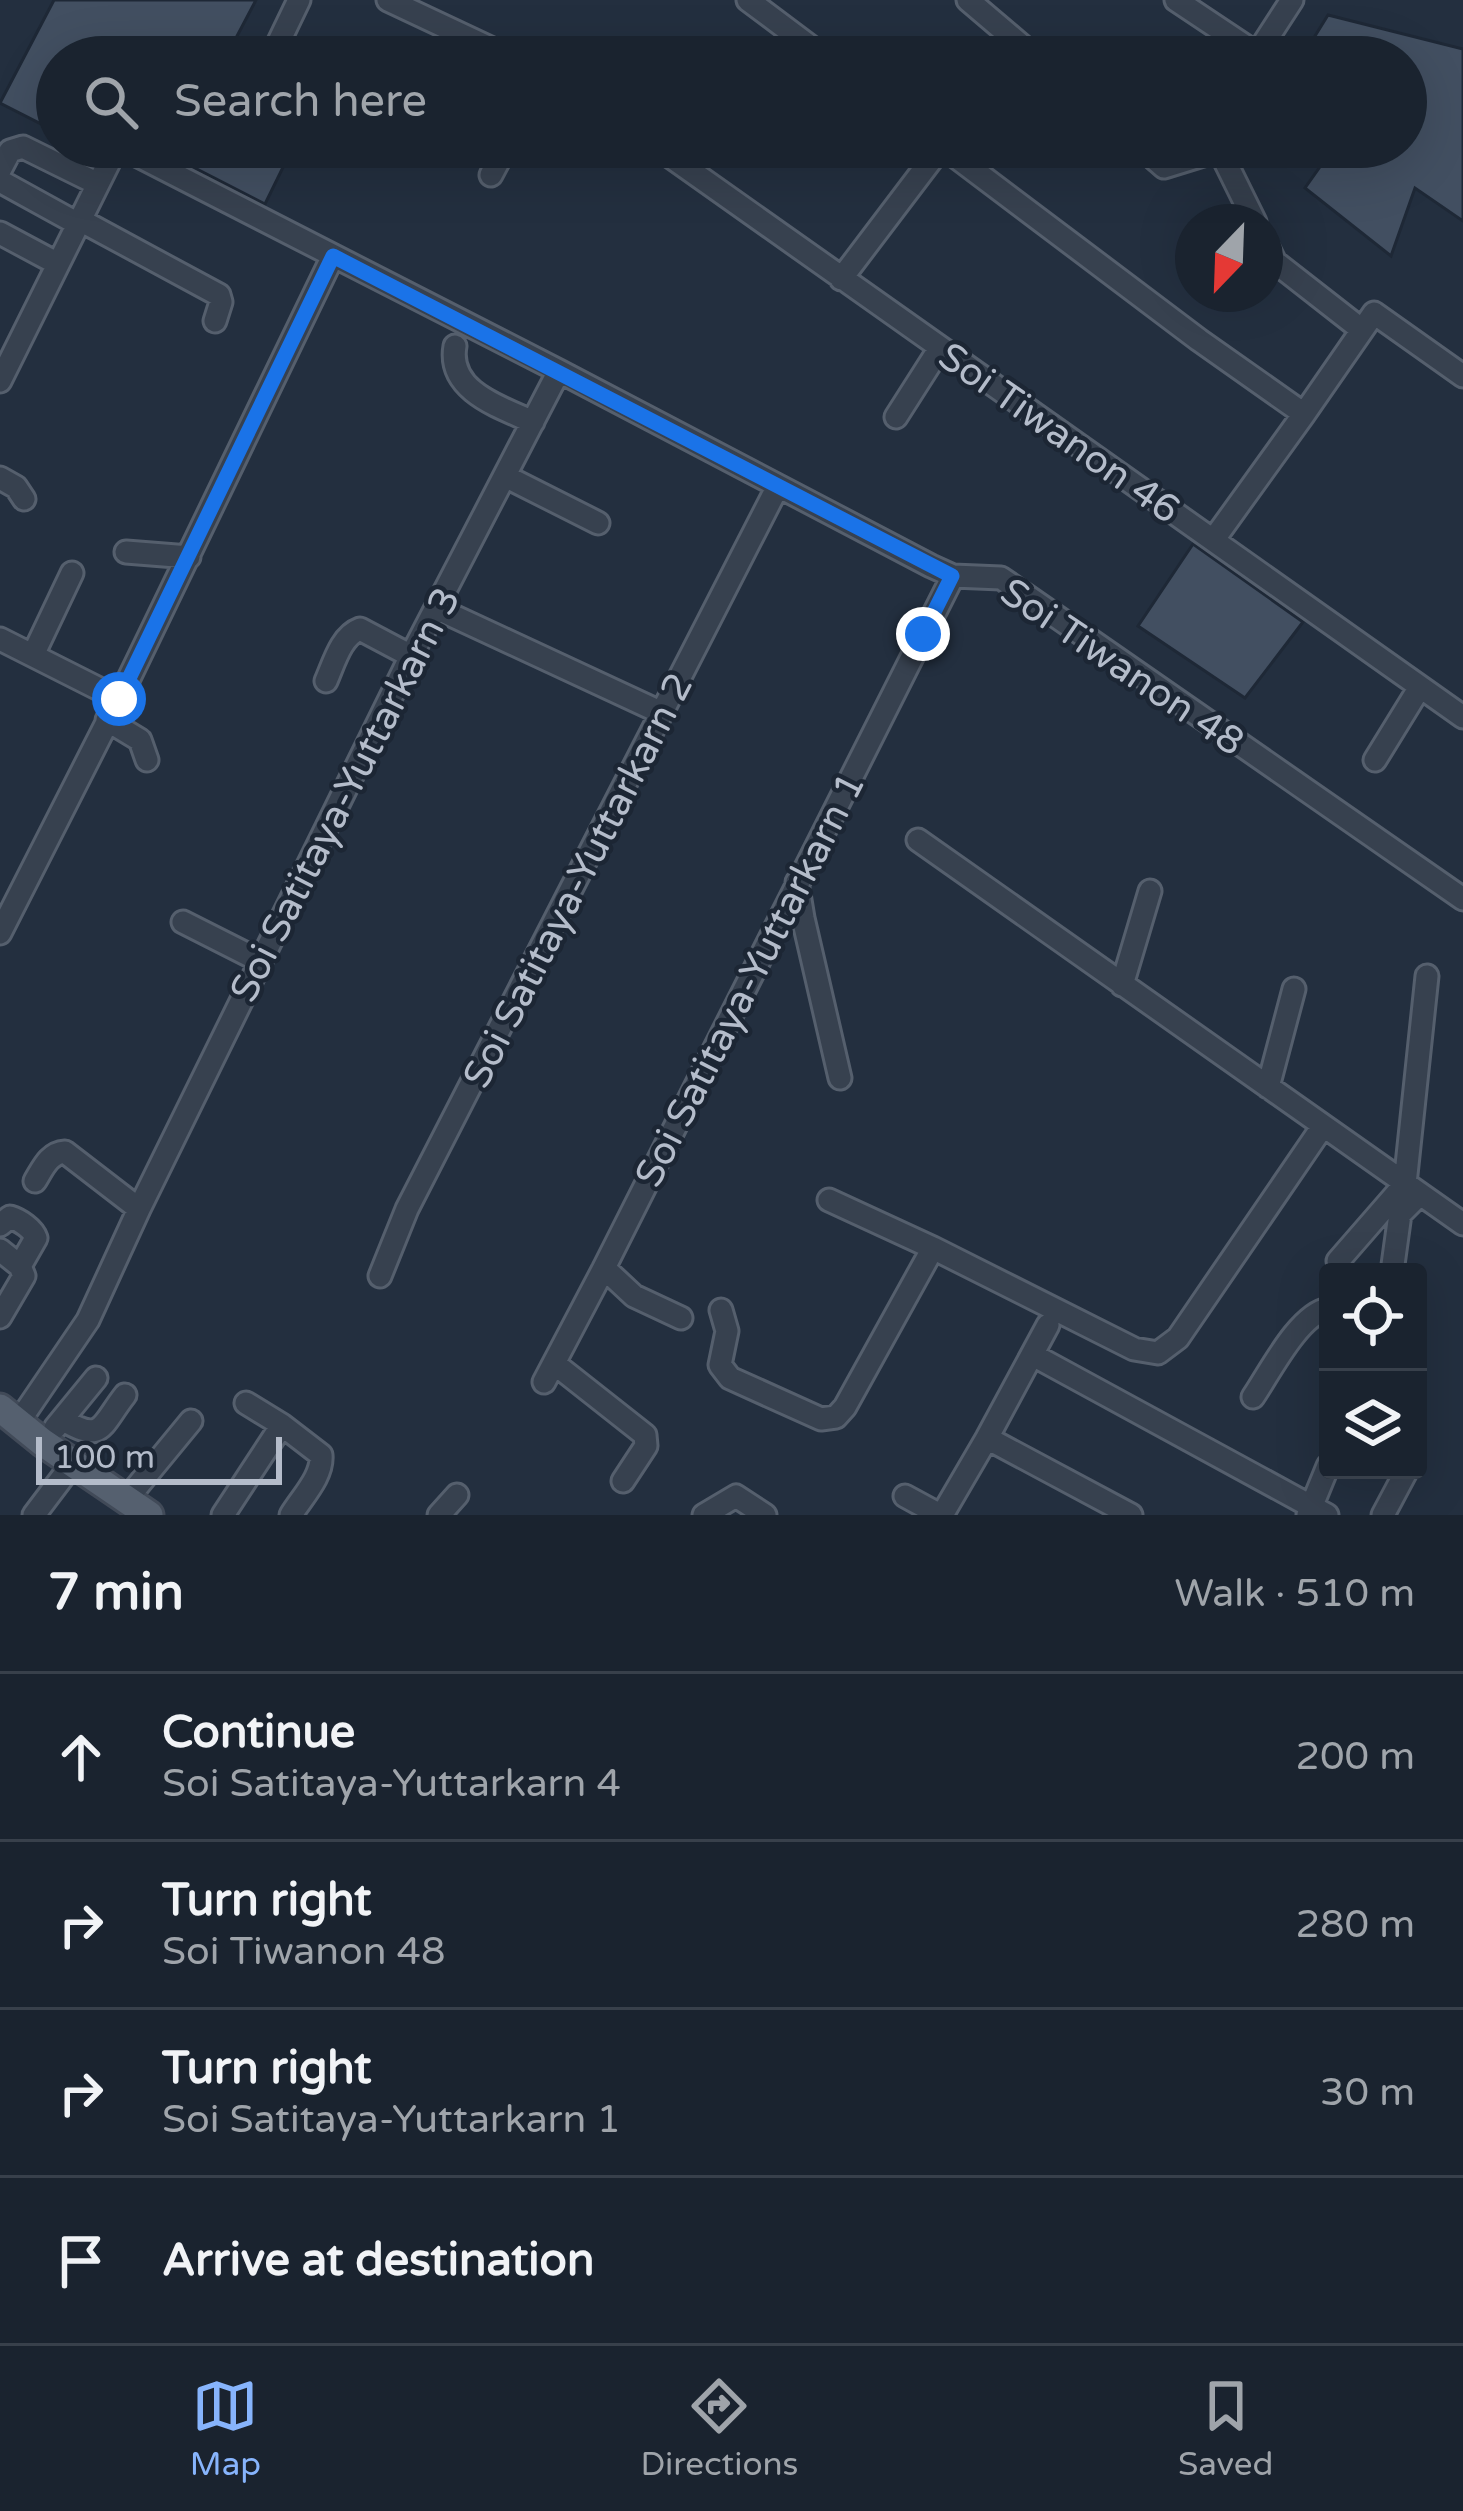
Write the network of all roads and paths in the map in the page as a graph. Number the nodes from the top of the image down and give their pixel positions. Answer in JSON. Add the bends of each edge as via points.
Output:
{"nodes":[{"id":1,"x":299,"y":0,"type":"edge"},
{"id":2,"x":388,"y":0,"type":"edge"},
{"id":3,"x":748,"y":0,"type":"edge"},
{"id":4,"x":968,"y":0,"type":"edge"},
{"id":5,"x":1176,"y":0,"type":"edge"},
{"id":6,"x":1292,"y":0,"type":"edge"},
{"id":7,"x":282,"y":36,"type":"edge"},
{"id":8,"x":464,"y":36,"type":"edge"},
{"id":9,"x":796,"y":36,"type":"edge"},
{"id":10,"x":1010,"y":36,"type":"edge"},
{"id":11,"x":1227,"y":36,"type":"edge"},
{"id":12,"x":1269,"y":36,"type":"edge"},
{"id":13,"x":36,"y":153,"type":"edge"},
{"id":14,"x":66,"y":168,"type":"edge"},
{"id":15,"x":106,"y":168,"type":"edge"},
{"id":16,"x":162,"y":168,"type":"edge"},
{"id":17,"x":495,"y":168,"type":"edge"},
{"id":18,"x":686,"y":168,"type":"edge"},
{"id":19,"x":926,"y":168,"type":"edge"},
{"id":20,"x":970,"y":168,"type":"edge"},
{"id":21,"x":1229,"y":168,"type":"edge"},
{"id":22,"x":0,"y":170,"type":"edge"},
{"id":23,"x":491,"y":175,"type":"dead end"},
{"id":24,"x":0,"y":182,"type":"edge"},
{"id":25,"x":98,"y":184,"type":"junction"},
{"id":26,"x":1247,"y":204,"type":"edge"},
{"id":27,"x":79,"y":222,"type":"junction"},
{"id":28,"x":0,"y":233,"type":"edge"},
{"id":29,"x":333,"y":256,"type":"junction"},
{"id":30,"x":58,"y":264,"type":"junction"},
{"id":31,"x":1283,"y":268,"type":"edge"},
{"id":32,"x":842,"y":279,"type":"junction"},
{"id":33,"x":215,"y":321,"type":"dead end"},
{"id":34,"x":1362,"y":330,"type":"junction"},
{"id":35,"x":455,"y":346,"type":"dead end"},
{"id":36,"x":940,"y":348,"type":"junction"},
{"id":37,"x":560,"y":371,"type":"junction"},
{"id":38,"x":1463,"y":376,"type":"edge"},
{"id":39,"x":0,"y":381,"type":"edge"},
{"id":40,"x":1304,"y":414,"type":"junction"},
{"id":41,"x":896,"y":417,"type":"dead end"},
{"id":42,"x":533,"y":422,"type":"junction"},
{"id":43,"x":505,"y":476,"type":"junction"},
{"id":44,"x":0,"y":478,"type":"edge"},
{"id":45,"x":778,"y":486,"type":"junction"},
{"id":46,"x":24,"y":499,"type":"dead end"},
{"id":47,"x":598,"y":523,"type":"dead end"},
{"id":48,"x":1214,"y":539,"type":"junction"},
{"id":49,"x":126,"y":552,"type":"dead end"},
{"id":50,"x":189,"y":557,"type":"junction"},
{"id":51,"x":72,"y":573,"type":"dead end"},
{"id":52,"x":952,"y":576,"type":"junction"},
{"id":53,"x":436,"y":608,"type":"junction"},
{"id":54,"x":0,"y":639,"type":"edge"},
{"id":55,"x":33,"y":655,"type":"junction"},
{"id":56,"x":411,"y":656,"type":"junction"},
{"id":57,"x":326,"y":681,"type":"dead end"},
{"id":58,"x":1420,"y":687,"type":"junction"},
{"id":59,"x":113,"y":709,"type":"junction"},
{"id":60,"x":662,"y":712,"type":"junction"},
{"id":61,"x":1463,"y":717,"type":"edge"},
{"id":62,"x":147,"y":760,"type":"dead end"},
{"id":63,"x":1376,"y":760,"type":"dead end"},
{"id":64,"x":918,"y":840,"type":"dead end"},
{"id":65,"x":797,"y":881,"type":"junction"},
{"id":66,"x":1150,"y":891,"type":"dead end"},
{"id":67,"x":1463,"y":899,"type":"edge"},
{"id":68,"x":183,"y":922,"type":"dead end"},
{"id":69,"x":0,"y":933,"type":"edge"},
{"id":70,"x":260,"y":961,"type":"junction"},
{"id":71,"x":1426,"y":976,"type":"dead end"},
{"id":72,"x":1122,"y":985,"type":"junction"},
{"id":73,"x":1294,"y":989,"type":"dead end"},
{"id":74,"x":840,"y":1078,"type":"dead end"},
{"id":75,"x":1268,"y":1087,"type":"junction"},
{"id":76,"x":1323,"y":1126,"type":"junction"},
{"id":77,"x":35,"y":1181,"type":"dead end"},
{"id":78,"x":1412,"y":1189,"type":"junction"},
{"id":79,"x":829,"y":1200,"type":"dead end"},
{"id":80,"x":136,"y":1214,"type":"junction"},
{"id":81,"x":1463,"y":1224,"type":"edge"},
{"id":82,"x":0,"y":1226,"type":"edge"},
{"id":83,"x":933,"y":1248,"type":"junction"},
{"id":84,"x":0,"y":1250,"type":"edge"},
{"id":85,"x":1338,"y":1261,"type":"dead end"},
{"id":86,"x":1393,"y":1263,"type":"edge"},
{"id":87,"x":20,"y":1266,"type":"junction"},
{"id":88,"x":604,"y":1268,"type":"junction"},
{"id":89,"x":380,"y":1276,"type":"dead end"},
{"id":90,"x":721,"y":1310,"type":"dead end"},
{"id":91,"x":1319,"y":1311,"type":"edge"},
{"id":92,"x":0,"y":1317,"type":"edge"},
{"id":93,"x":681,"y":1318,"type":"dead end"},
{"id":94,"x":1048,"y":1325,"type":"dead end"},
{"id":95,"x":1033,"y":1355,"type":"junction"},
{"id":96,"x":96,"y":1378,"type":"dead end"},
{"id":97,"x":125,"y":1395,"type":"dead end"},
{"id":98,"x":1253,"y":1397,"type":"dead end"},
{"id":99,"x":246,"y":1403,"type":"dead end"},
{"id":100,"x":9,"y":1416,"type":"edge"},
{"id":101,"x":63,"y":1420,"type":"junction"},
{"id":102,"x":191,"y":1421,"type":"dead end"},
{"id":103,"x":282,"y":1425,"type":"junction"},
{"id":104,"x":987,"y":1438,"type":"junction"},
{"id":105,"x":42,"y":1442,"type":"junction"},
{"id":106,"x":74,"y":1462,"type":"junction"},
{"id":107,"x":1324,"y":1479,"type":"edge"},
{"id":108,"x":1402,"y":1479,"type":"edge"},
{"id":109,"x":623,"y":1481,"type":"dead end"},
{"id":110,"x":457,"y":1495,"type":"dead end"},
{"id":111,"x":905,"y":1496,"type":"dead end"},
{"id":112,"x":138,"y":1507,"type":"edge"},
{"id":113,"x":1315,"y":1512,"type":"edge"},
{"id":114,"x":34,"y":1515,"type":"edge"},
{"id":115,"x":224,"y":1515,"type":"edge"},
{"id":116,"x":291,"y":1515,"type":"edge"},
{"id":117,"x":439,"y":1515,"type":"edge"},
{"id":118,"x":704,"y":1515,"type":"edge"},
{"id":119,"x":765,"y":1515,"type":"edge"},
{"id":120,"x":941,"y":1515,"type":"edge"},
{"id":121,"x":1131,"y":1515,"type":"edge"},
{"id":122,"x":1383,"y":1515,"type":"edge"}],
"edges":[{"from":1,"to":7,"type":"street"},
{"from":2,"to":8,"type":"street"},
{"from":3,"to":9,"type":"street"},
{"from":4,"to":10,"type":"street"},
{"from":5,"to":11,"type":"street"},
{"from":6,"to":12,"type":"street"},
{"from":13,"to":22,"type":"street","via":[[10,151]]},
{"from":14,"to":25,"type":"street"},
{"from":15,"to":25,"type":"street"},
{"from":16,"to":29,"type":"street","name":"Soi Tiwanon 48"},
{"from":17,"to":23,"type":"street"},
{"from":18,"to":32,"type":"street","name":"Soi Tiwanon 46"},
{"from":19,"to":32,"type":"street"},
{"from":20,"to":40,"type":"street"},
{"from":21,"to":26,"type":"street"},
{"from":24,"to":27,"type":"street"},
{"from":25,"to":27,"type":"street"},
{"from":27,"to":30,"type":"street"},
{"from":27,"to":33,"type":"street","via":[[219,295]]},
{"from":28,"to":30,"type":"street"},
{"from":29,"to":37,"type":"street","name":"Soi Tiwanon 48"},
{"from":29,"to":50,"type":"street"},
{"from":30,"to":39,"type":"street"},
{"from":31,"to":34,"type":"street"},
{"from":32,"to":36,"type":"street","name":"Soi Tiwanon 46"},
{"from":34,"to":38,"type":"street","via":[[1374,313]]},
{"from":34,"to":40,"type":"street"},
{"from":35,"to":42,"type":"street","via":[[452,359],[475,395]]},
{"from":36,"to":41,"type":"street"},
{"from":36,"to":48,"type":"street","name":"Soi Tiwanon 46"},
{"from":37,"to":42,"type":"street","name":"Soi Satitaya-Yuttarkarn 3"},
{"from":37,"to":45,"type":"street","name":"Soi Tiwanon 48"},
{"from":40,"to":48,"type":"street"},
{"from":42,"to":43,"type":"street","name":"Soi Satitaya-Yuttarkarn 3"},
{"from":43,"to":47,"type":"street"},
{"from":43,"to":53,"type":"street","name":"Soi Satitaya-Yuttarkarn 3"},
{"from":44,"to":46,"type":"street"},
{"from":45,"to":52,"type":"street","name":"Soi Tiwanon 48"},
{"from":45,"to":60,"type":"street","name":"Soi Satitaya-Yuttarkarn 2"},
{"from":48,"to":58,"type":"street","name":"Soi Tiwanon 46"},
{"from":49,"to":50,"type":"street"},
{"from":50,"to":59,"type":"street"},
{"from":51,"to":55,"type":"street"},
{"from":52,"to":65,"type":"street","name":"Soi Satitaya-Yuttarkarn 1"},
{"from":52,"to":67,"type":"street","name":"Soi Tiwanon 48","via":[[1001,578]]},
{"from":53,"to":56,"type":"street","name":"Soi Satitaya-Yuttarkarn 3"},
{"from":53,"to":60,"type":"street"},
{"from":54,"to":55,"type":"street"},
{"from":55,"to":59,"type":"street"},
{"from":56,"to":57,"type":"street","via":[[352,631]]},
{"from":56,"to":70,"type":"street","name":"Soi Satitaya-Yuttarkarn 3"},
{"from":58,"to":61,"type":"street","name":"Soi Tiwanon 46"},
{"from":58,"to":63,"type":"street"},
{"from":59,"to":62,"type":"street"},
{"from":59,"to":69,"type":"street"},
{"from":60,"to":89,"type":"street","name":"Soi Satitaya-Yuttarkarn 2"},
{"from":64,"to":72,"type":"street"},
{"from":65,"to":74,"type":"street"},
{"from":65,"to":88,"type":"street","name":"Soi Satitaya-Yuttarkarn 1"},
{"from":66,"to":72,"type":"street"},
{"from":68,"to":70,"type":"street"},
{"from":70,"to":80,"type":"street","name":"Soi Satitaya-Yuttarkarn 3"},
{"from":71,"to":78,"type":"street"},
{"from":72,"to":75,"type":"street"},
{"from":73,"to":75,"type":"street"},
{"from":75,"to":76,"type":"street"},
{"from":76,"to":78,"type":"street"},
{"from":76,"to":83,"type":"street","via":[[1178,1338],[1158,1353],[1134,1349]]},
{"from":77,"to":80,"type":"street","via":[[50,1157],[65,1152]]},
{"from":78,"to":81,"type":"street"},
{"from":78,"to":85,"type":"street"},
{"from":78,"to":86,"type":"street"},
{"from":79,"to":83,"type":"street"},
{"from":80,"to":100,"type":"street","name":"Soi Satitaya-Yuttarkarn 3","via":[[82,1331]]},
{"from":82,"to":87,"type":"street","via":[[10,1217],[35,1234]]},
{"from":83,"to":90,"type":"street","via":[[836,1418],[821,1419],[730,1378],[720,1365],[727,1331]]},
{"from":84,"to":87,"type":"street"},
{"from":87,"to":92,"type":"street","via":[[24,1276]]},
{"from":88,"to":93,"type":"street","via":[[634,1296]]},
{"from":88,"to":109,"type":"street","name":"Soi Satitaya-Yuttarkarn 1","via":[[549,1373],[645,1435]]},
{"from":91,"to":98,"type":"street"},
{"from":94,"to":95,"type":"street"},
{"from":95,"to":104,"type":"street"},
{"from":95,"to":113,"type":"street"},
{"from":96,"to":101,"type":"street"},
{"from":97,"to":101,"type":"street","via":[[92,1433]]},
{"from":99,"to":103,"type":"street"},
{"from":100,"to":105,"type":"main road"},
{"from":101,"to":105,"type":"street"},
{"from":102,"to":112,"type":"street"},
{"from":103,"to":115,"type":"street"},
{"from":103,"to":116,"type":"street","via":[[322,1462]]},
{"from":104,"to":120,"type":"street"},
{"from":104,"to":121,"type":"street"},
{"from":105,"to":106,"type":"main road"},
{"from":106,"to":112,"type":"main road"},
{"from":106,"to":114,"type":"street"},
{"from":107,"to":113,"type":"street"},
{"from":108,"to":122,"type":"street"},
{"from":110,"to":117,"type":"street"},
{"from":111,"to":120,"type":"street"},
{"from":118,"to":119,"type":"street","via":[[736,1496]]}]}
